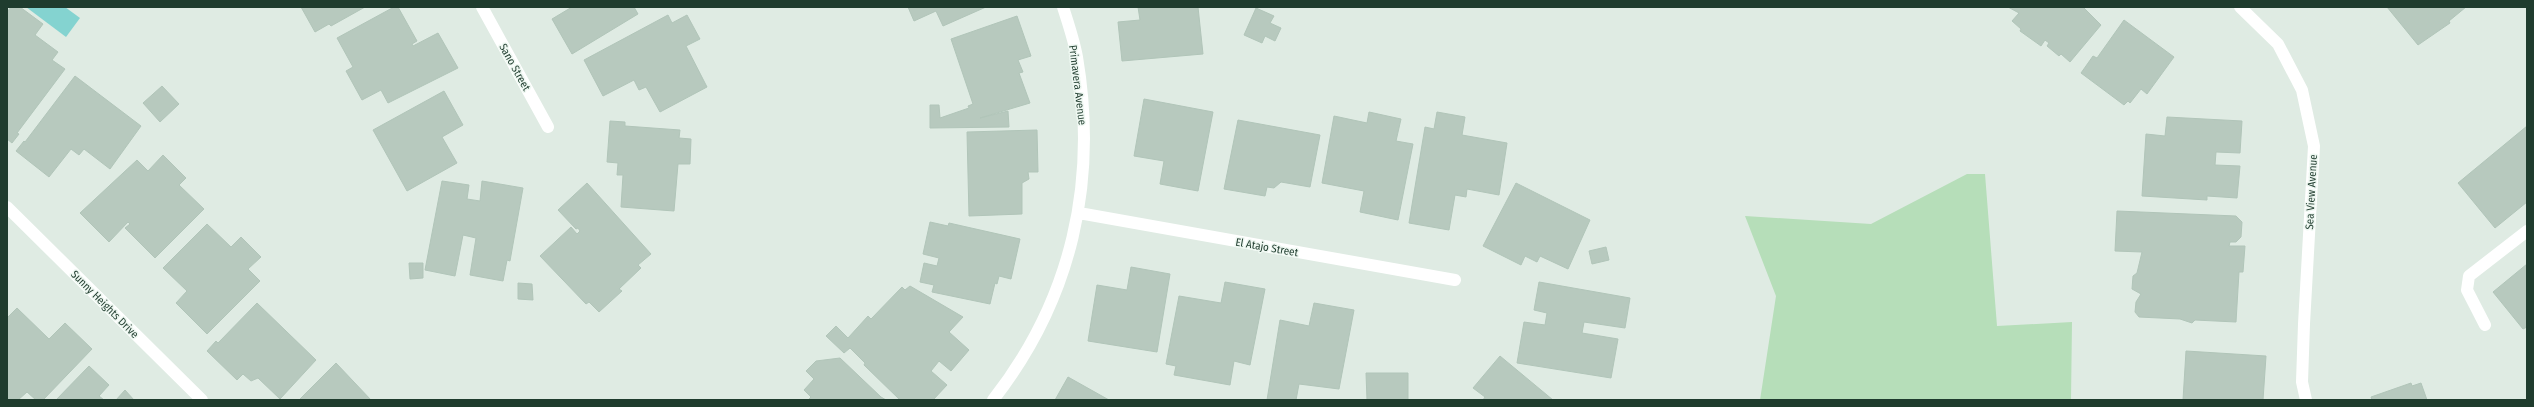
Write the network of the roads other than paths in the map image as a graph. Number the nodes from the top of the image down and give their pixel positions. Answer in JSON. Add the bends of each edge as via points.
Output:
{"nodes":[{"id":1,"x":482,"y":7,"type":"edge"},
{"id":2,"x":1063,"y":7,"type":"edge"},
{"id":3,"x":2240,"y":7,"type":"edge"},
{"id":4,"x":548,"y":127,"type":"dead end"},
{"id":5,"x":7,"y":207,"type":"edge"},
{"id":6,"x":1078,"y":213,"type":"junction"},
{"id":7,"x":2527,"y":231,"type":"edge"},
{"id":8,"x":1455,"y":280,"type":"dead end"},
{"id":9,"x":2485,"y":325,"type":"dead end"},
{"id":10,"x":202,"y":400,"type":"edge"},
{"id":11,"x":993,"y":400,"type":"edge"},
{"id":12,"x":2306,"y":400,"type":"edge"}],
"edges":[{"from":1,"to":4,"type":"street","name":"Sano Street"},
{"from":2,"to":6,"type":"street","name":"Primavera Avenue","via":[[1077,55],[1084,113],[1084,171]]},
{"from":3,"to":12,"type":"street","name":"Sea View Avenue","via":[[2278,44],[2302,90],[2314,146],[2303,331],[2302,382]]},
{"from":5,"to":10,"type":"street","name":"Sunny Heights Drive"},
{"from":6,"to":8,"type":"street","name":"El Atajo Street"},
{"from":6,"to":11,"type":"street","via":[[1066,264],[1042,325],[1013,375]]},
{"from":7,"to":9,"type":"street","via":[[2469,276],[2467,290]]}]}
